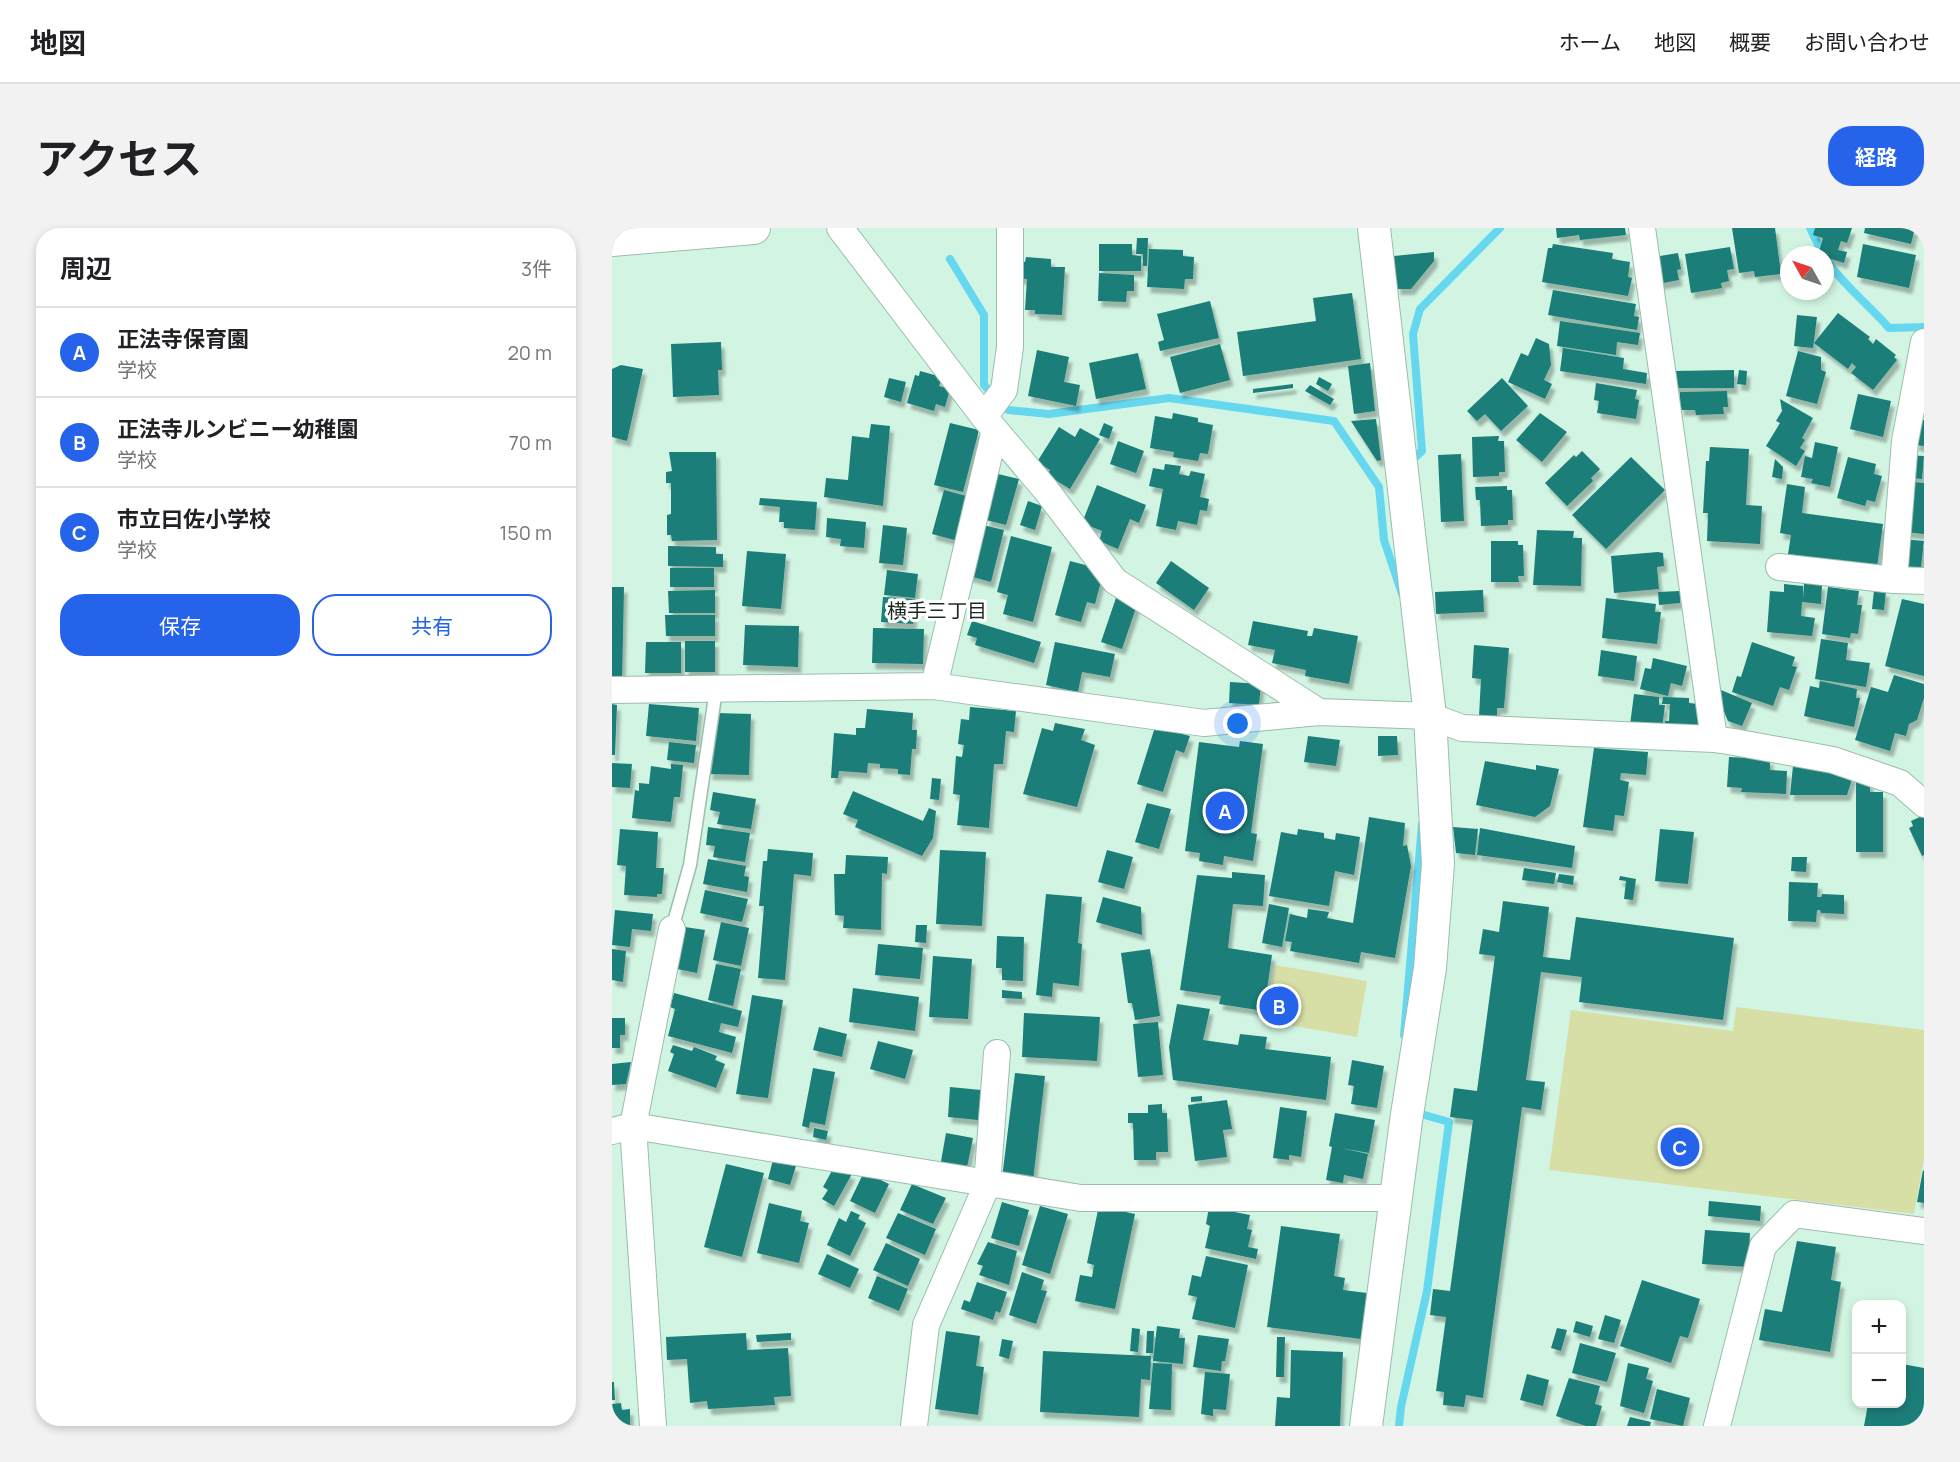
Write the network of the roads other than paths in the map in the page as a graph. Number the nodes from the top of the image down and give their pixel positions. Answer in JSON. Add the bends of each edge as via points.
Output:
{"nodes":[{"id":1,"x":754,"y":228,"type":"edge"},
{"id":2,"x":840,"y":228,"type":"edge"},
{"id":3,"x":1010,"y":228,"type":"edge"},
{"id":4,"x":1374,"y":228,"type":"edge"},
{"id":5,"x":1642,"y":228,"type":"edge"},
{"id":6,"x":612,"y":240,"type":"edge"},
{"id":7,"x":1924,"y":342,"type":"edge"},
{"id":8,"x":989,"y":419,"type":"junction"},
{"id":9,"x":1779,"y":567,"type":"dead end"},
{"id":10,"x":1894,"y":580,"type":"junction"},
{"id":11,"x":1924,"y":581,"type":"edge"},
{"id":12,"x":934,"y":686,"type":"junction"},
{"id":13,"x":612,"y":690,"type":"edge"},
{"id":14,"x":716,"y":690,"type":"junction"},
{"id":15,"x":1319,"y":712,"type":"junction"},
{"id":16,"x":1420,"y":716,"type":"junction"},
{"id":17,"x":1714,"y":739,"type":"junction"},
{"id":18,"x":1924,"y":804,"type":"edge"},
{"id":19,"x":672,"y":929,"type":"joint"},
{"id":20,"x":997,"y":1053,"type":"dead end"},
{"id":21,"x":623,"y":1129,"type":"edge"},
{"id":22,"x":987,"y":1185,"type":"junction"},
{"id":23,"x":1396,"y":1198,"type":"junction"},
{"id":24,"x":1924,"y":1231,"type":"edge"},
{"id":25,"x":653,"y":1426,"type":"edge"},
{"id":26,"x":914,"y":1426,"type":"edge"},
{"id":27,"x":1366,"y":1426,"type":"edge"},
{"id":28,"x":1717,"y":1426,"type":"edge"}],
"edges":[{"from":1,"to":6,"type":"street"},
{"from":2,"to":8,"type":"street"},
{"from":3,"to":8,"type":"street","via":[[1010,347],[1004,390]]},
{"from":4,"to":16,"type":"street"},
{"from":5,"to":17,"type":"street"},
{"from":7,"to":10,"type":"street","via":[[1905,441]]},
{"from":8,"to":12,"type":"street"},
{"from":8,"to":15,"type":"street","via":[[1115,581]]},
{"from":9,"to":10,"type":"street"},
{"from":10,"to":11,"type":"street"},
{"from":12,"to":14,"type":"street"},
{"from":12,"to":15,"type":"street","via":[[1204,723]]},
{"from":13,"to":14,"type":"street"},
{"from":14,"to":19,"type":"lane","via":[[690,865]]},
{"from":15,"to":16,"type":"street"},
{"from":16,"to":17,"type":"street","via":[[1462,728]]},
{"from":16,"to":23,"type":"street","via":[[1438,864],[1430,968]]},
{"from":17,"to":18,"type":"street","via":[[1833,760],[1900,783]]},
{"from":19,"to":21,"type":"street"},
{"from":20,"to":22,"type":"street"},
{"from":21,"to":22,"type":"street"},
{"from":21,"to":25,"type":"street"},
{"from":22,"to":23,"type":"street","via":[[1081,1198]]},
{"from":22,"to":26,"type":"street","via":[[926,1326]]},
{"from":23,"to":27,"type":"street"},
{"from":24,"to":28,"type":"street","via":[[1794,1214],[1763,1245]]}]}
